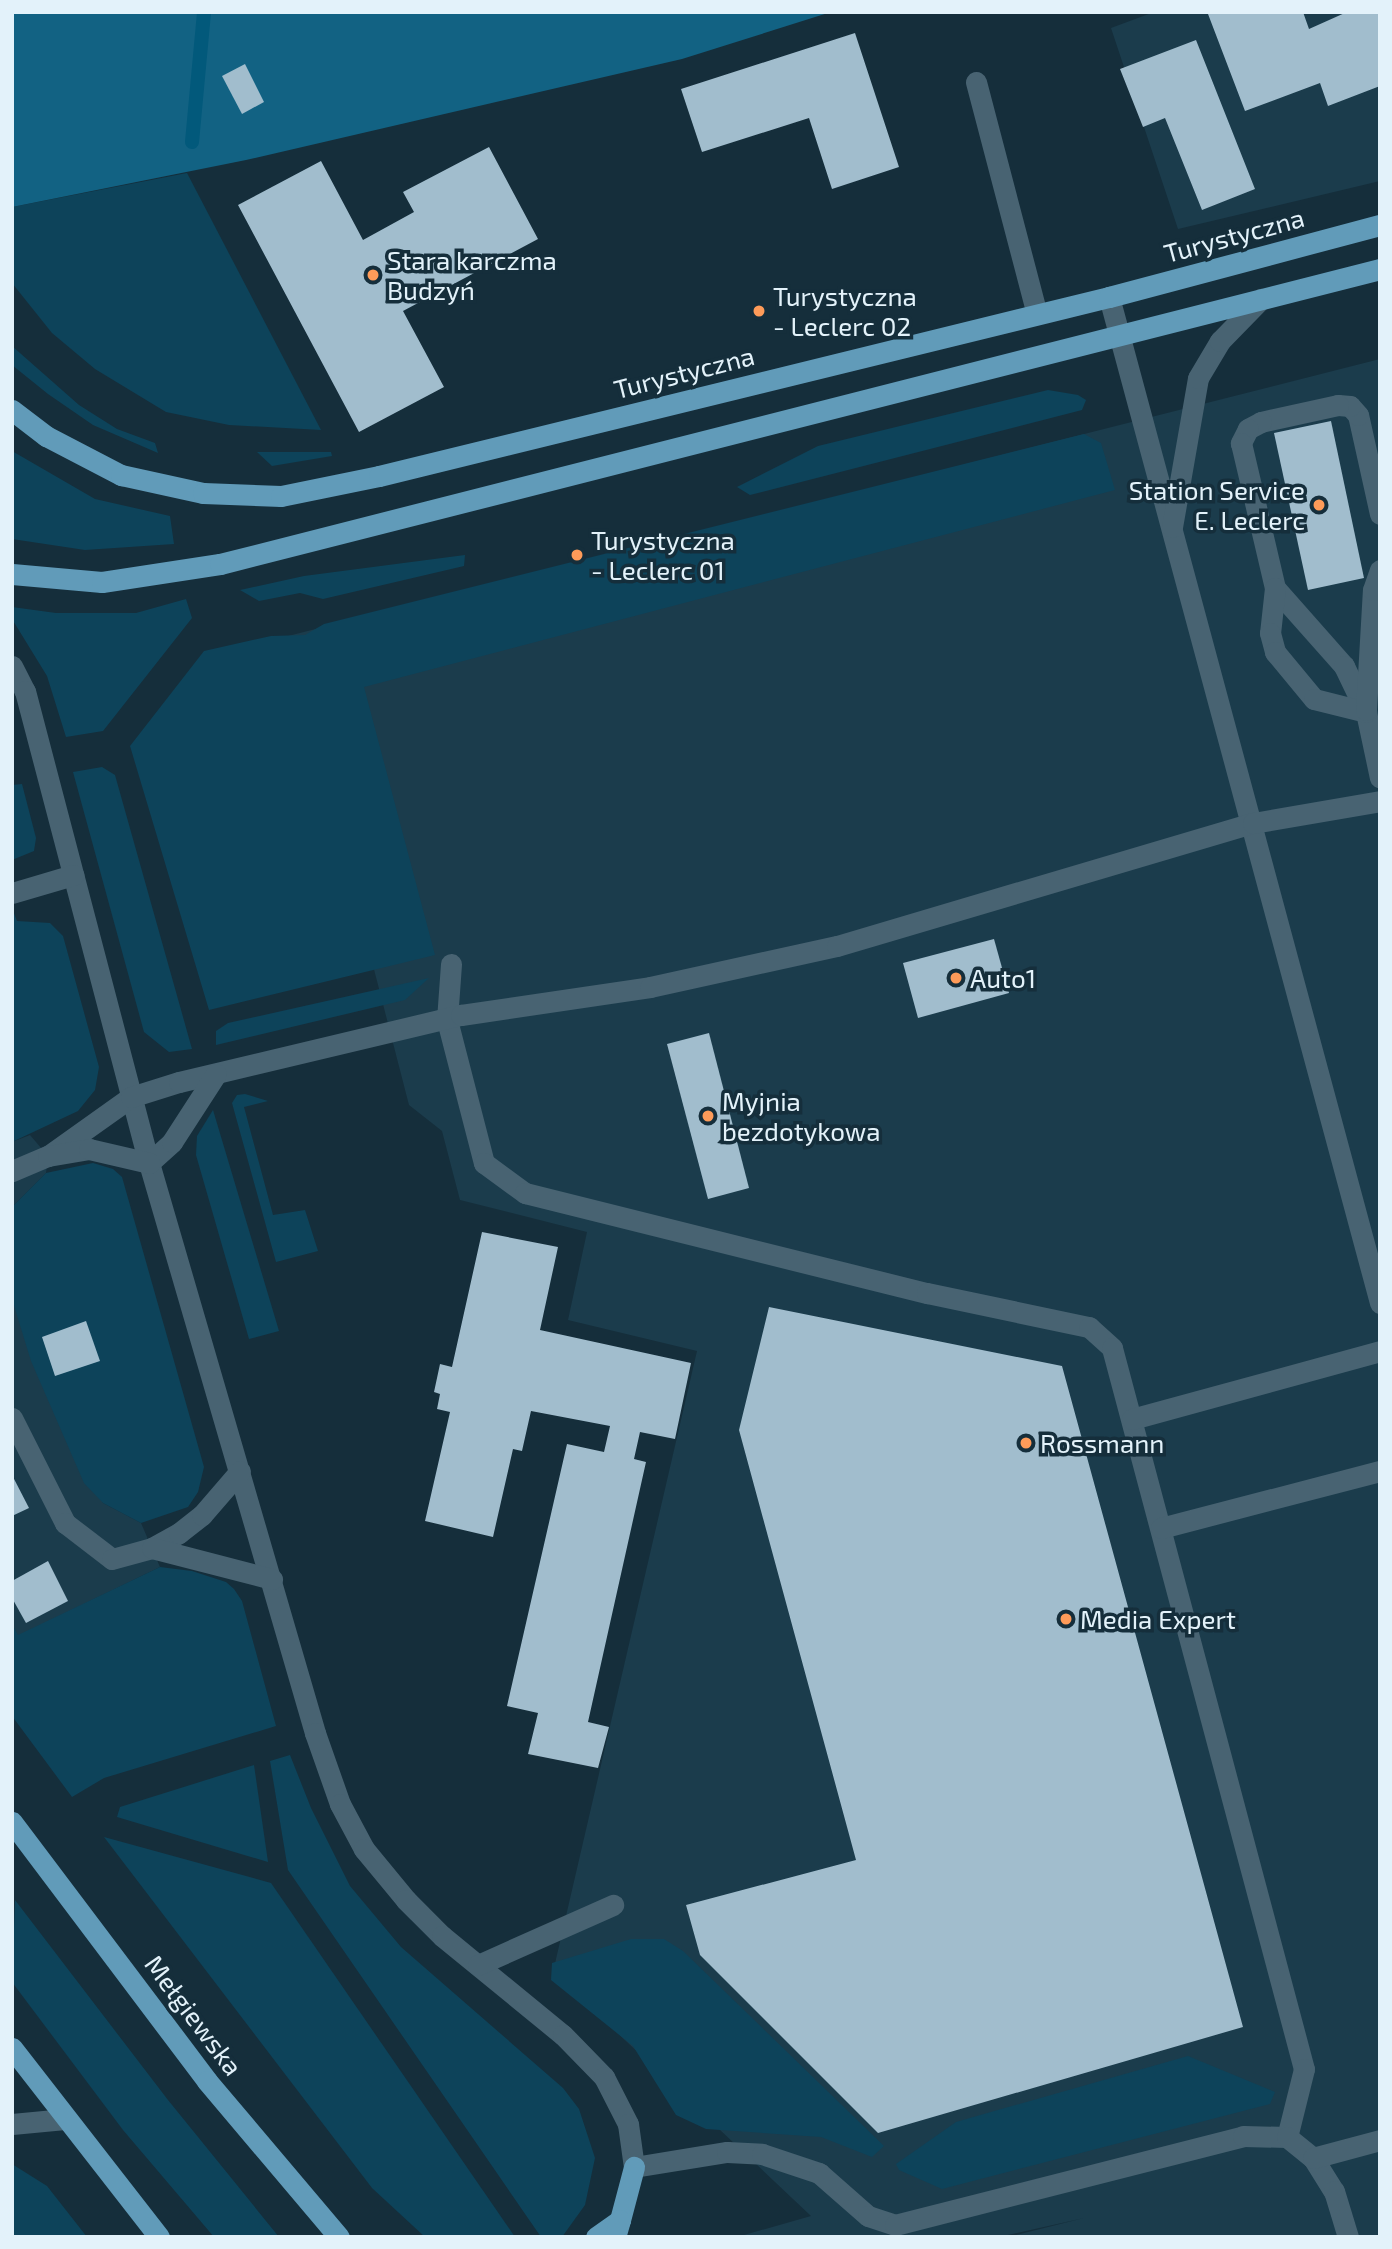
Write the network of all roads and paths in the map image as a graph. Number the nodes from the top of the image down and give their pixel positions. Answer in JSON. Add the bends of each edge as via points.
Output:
{"nodes":[{"id":1,"x":976,"y":82,"type":"dead end"},
{"id":2,"x":1380,"y":225,"type":"edge"},
{"id":3,"x":1380,"y":269,"type":"edge"},
{"id":4,"x":1109,"y":297,"type":"junction"},
{"id":5,"x":1261,"y":299,"type":"junction"},
{"id":6,"x":1037,"y":314,"type":"junction"},
{"id":7,"x":1120,"y":339,"type":"junction"},
{"id":8,"x":12,"y":410,"type":"edge"},
{"id":9,"x":1380,"y":513,"type":"edge"},
{"id":10,"x":1171,"y":529,"type":"junction"},
{"id":11,"x":1380,"y":570,"type":"edge"},
{"id":12,"x":12,"y":574,"type":"edge"},
{"id":13,"x":1275,"y":588,"type":"junction"},
{"id":14,"x":12,"y":666,"type":"edge"},
{"id":15,"x":1366,"y":712,"type":"junction"},
{"id":16,"x":1380,"y":778,"type":"edge"},
{"id":17,"x":1380,"y":801,"type":"edge"},
{"id":18,"x":1253,"y":823,"type":"junction"},
{"id":19,"x":73,"y":875,"type":"junction"},
{"id":20,"x":12,"y":893,"type":"edge"},
{"id":21,"x":451,"y":964,"type":"dead end"},
{"id":22,"x":447,"y":1020,"type":"junction"},
{"id":23,"x":216,"y":1074,"type":"junction"},
{"id":24,"x":131,"y":1097,"type":"junction"},
{"id":25,"x":48,"y":1156,"type":"junction"},
{"id":26,"x":149,"y":1163,"type":"junction"},
{"id":27,"x":12,"y":1171,"type":"edge"},
{"id":28,"x":1380,"y":1303,"type":"edge"},
{"id":29,"x":1380,"y":1351,"type":"edge"},
{"id":30,"x":12,"y":1418,"type":"edge"},
{"id":31,"x":1132,"y":1419,"type":"junction"},
{"id":32,"x":240,"y":1471,"type":"junction"},
{"id":33,"x":1380,"y":1471,"type":"edge"},
{"id":34,"x":1161,"y":1528,"type":"junction"},
{"id":35,"x":152,"y":1548,"type":"junction"},
{"id":36,"x":272,"y":1579,"type":"junction"},
{"id":37,"x":12,"y":1822,"type":"edge"},
{"id":38,"x":613,"y":1905,"type":"dead end"},
{"id":39,"x":478,"y":1965,"type":"junction"},
{"id":40,"x":12,"y":2048,"type":"edge"},
{"id":41,"x":65,"y":2119,"type":"junction"},
{"id":42,"x":12,"y":2124,"type":"edge"},
{"id":43,"x":1287,"y":2137,"type":"junction"},
{"id":44,"x":1380,"y":2140,"type":"edge"},
{"id":45,"x":1313,"y":2158,"type":"junction"},
{"id":46,"x":634,"y":2167,"type":"junction"},
{"id":47,"x":618,"y":2228,"type":"edge"},
{"id":48,"x":898,"y":2231,"type":"edge"},
{"id":49,"x":159,"y":2237,"type":"edge"},
{"id":50,"x":339,"y":2237,"type":"edge"},
{"id":51,"x":596,"y":2237,"type":"edge"},
{"id":52,"x":1348,"y":2237,"type":"edge"}],
"edges":[{"from":1,"to":6,"type":"street"},
{"from":2,"to":4,"type":"main road","name":"Turystyczna"},
{"from":3,"to":5,"type":"main road"},
{"from":4,"to":6,"type":"main road","name":"Turystyczna"},
{"from":4,"to":7,"type":"street"},
{"from":5,"to":7,"type":"main road"},
{"from":5,"to":10,"type":"street","via":[[1220,341],[1198,378]]},
{"from":6,"to":8,"type":"main road","name":"Turystyczna","via":[[281,496],[204,493],[121,475],[46,436]]},
{"from":7,"to":10,"type":"street"},
{"from":7,"to":12,"type":"main road","via":[[183,573],[102,582]]},
{"from":9,"to":13,"type":"street","via":[[1358,415],[1350,406],[1261,422],[1248,429],[1241,443]]},
{"from":10,"to":18,"type":"street"},
{"from":11,"to":15,"type":"street","via":[[1372,600]]},
{"from":13,"to":15,"type":"street","via":[[1344,666]]},
{"from":13,"to":15,"type":"street","via":[[1270,633],[1275,652],[1314,699]]},
{"from":14,"to":19,"type":"street","via":[[25,691]]},
{"from":15,"to":16,"type":"street"},
{"from":17,"to":18,"type":"street"},
{"from":18,"to":22,"type":"street","via":[[837,946],[650,987]]},
{"from":18,"to":28,"type":"street"},
{"from":19,"to":20,"type":"street"},
{"from":19,"to":24,"type":"street"},
{"from":21,"to":22,"type":"street"},
{"from":22,"to":23,"type":"street"},
{"from":22,"to":31,"type":"street","via":[[484,1163],[525,1193],[927,1293],[1089,1327],[1112,1348]]},
{"from":23,"to":24,"type":"street"},
{"from":23,"to":26,"type":"street","via":[[172,1142]]},
{"from":24,"to":25,"type":"street"},
{"from":24,"to":26,"type":"street"},
{"from":25,"to":26,"type":"street","via":[[89,1149]]},
{"from":25,"to":27,"type":"street"},
{"from":26,"to":32,"type":"street"},
{"from":29,"to":31,"type":"street"},
{"from":30,"to":35,"type":"street","via":[[65,1523],[113,1559]]},
{"from":31,"to":34,"type":"street"},
{"from":32,"to":35,"type":"street","via":[[202,1515]]},
{"from":32,"to":36,"type":"street"},
{"from":33,"to":34,"type":"street"},
{"from":34,"to":43,"type":"street","via":[[1304,2069]]},
{"from":35,"to":36,"type":"street"},
{"from":36,"to":39,"type":"street","via":[[319,1745],[340,1804],[364,1849],[406,1899]]},
{"from":37,"to":50,"type":"main road","name":"Mełgiewska","via":[[207,2081]]},
{"from":38,"to":39,"type":"street"},
{"from":39,"to":46,"type":"street","via":[[563,2035],[604,2077],[628,2124]]},
{"from":40,"to":41,"type":"main road"},
{"from":41,"to":42,"type":"street"},
{"from":41,"to":49,"type":"main road"},
{"from":43,"to":45,"type":"street"},
{"from":43,"to":48,"type":"street","via":[[1243,2136]]},
{"from":44,"to":45,"type":"street"},
{"from":45,"to":52,"type":"street","via":[[1334,2191]]},
{"from":46,"to":47,"type":"main road"},
{"from":46,"to":48,"type":"street","via":[[727,2152],[762,2154],[819,2174],[868,2216]]},
{"from":47,"to":51,"type":"main road"}]}
